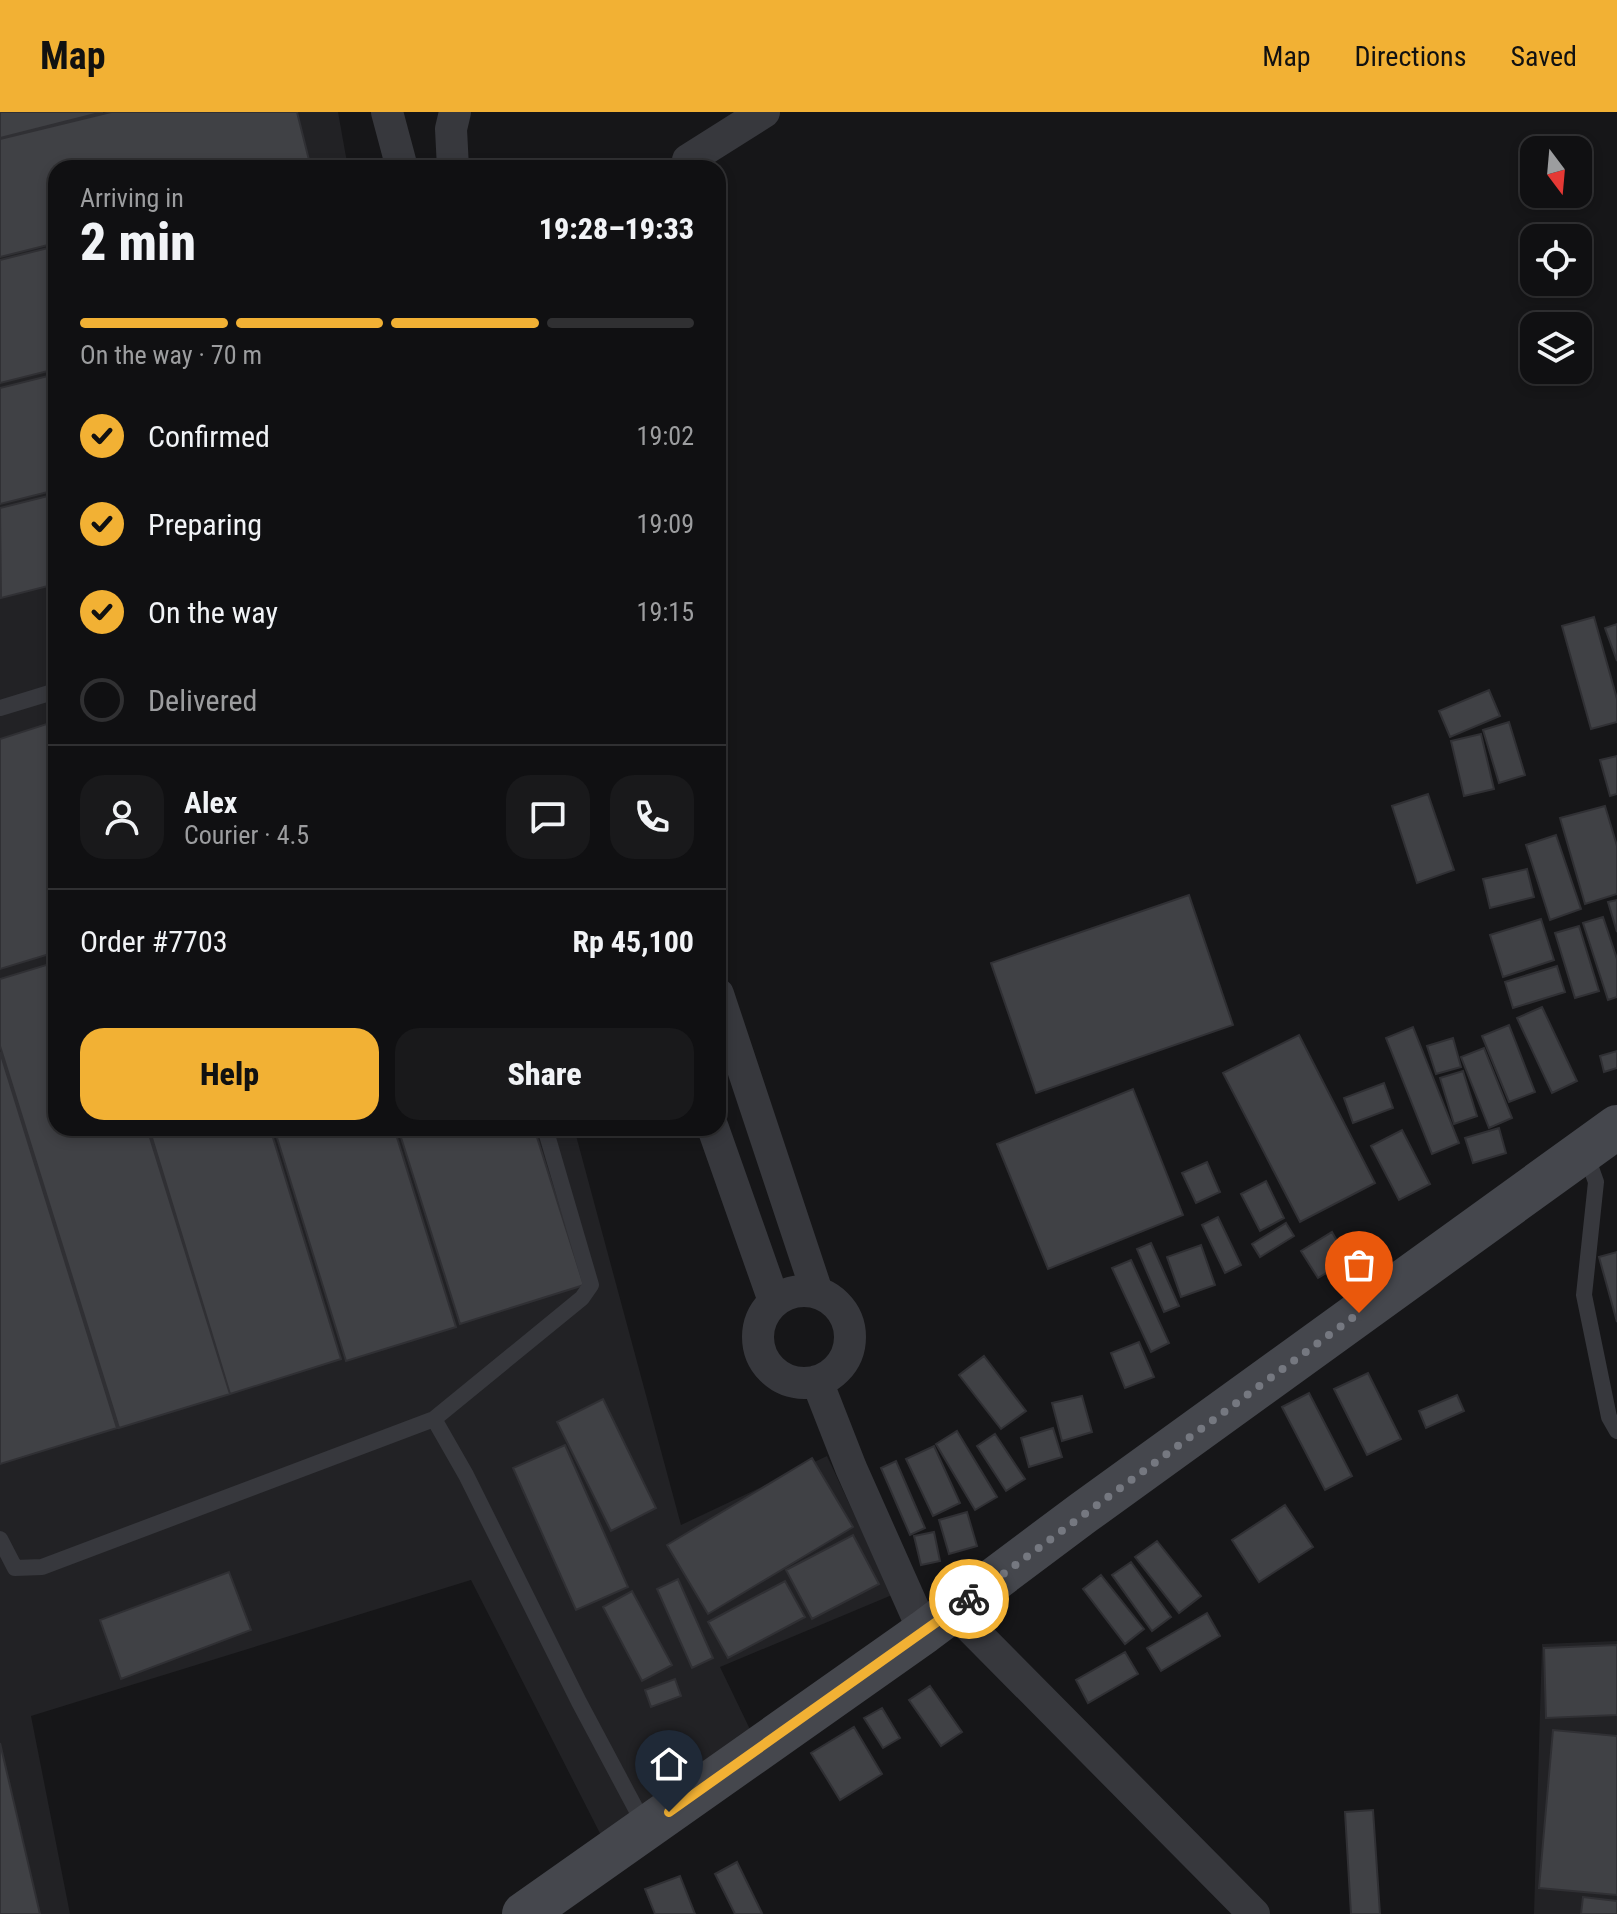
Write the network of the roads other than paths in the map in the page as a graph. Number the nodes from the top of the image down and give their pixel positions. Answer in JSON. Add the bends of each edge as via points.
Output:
{"nodes":[{"id":1,"x":387,"y":112,"type":"edge"},
{"id":2,"x":455,"y":112,"type":"edge"},
{"id":3,"x":764,"y":112,"type":"edge"},
{"id":4,"x":400,"y":160,"type":"edge"},
{"id":5,"x":453,"y":160,"type":"edge"},
{"id":6,"x":688,"y":160,"type":"dead end"},
{"id":7,"x":48,"y":693,"type":"edge"},
{"id":8,"x":0,"y":708,"type":"edge"},
{"id":9,"x":726,"y":1018,"type":"edge"},
{"id":10,"x":547,"y":1136,"type":"edge"},
{"id":11,"x":716,"y":1136,"type":"edge"},
{"id":12,"x":1600,"y":1139,"type":"edge"},
{"id":13,"x":817,"y":1292,"type":"junction"},
{"id":14,"x":774,"y":1301,"type":"junction"},
{"id":15,"x":817,"y":1381,"type":"junction"},
{"id":16,"x":434,"y":1419,"type":"junction"},
{"id":17,"x":1617,"y":1431,"type":"edge"},
{"id":18,"x":0,"y":1539,"type":"edge"},
{"id":19,"x":939,"y":1621,"type":"junction"},
{"id":20,"x":646,"y":1828,"type":"junction"},
{"id":21,"x":524,"y":1914,"type":"edge"},
{"id":22,"x":1254,"y":1914,"type":"edge"}],
"edges":[{"from":1,"to":4,"type":"street"},
{"from":2,"to":5,"type":"street"},
{"from":3,"to":6,"type":"street"},
{"from":7,"to":8,"type":"lane"},
{"from":9,"to":13,"type":"street"},
{"from":10,"to":16,"type":"lane","via":[[591,1285],[558,1320]]},
{"from":11,"to":14,"type":"street"},
{"from":12,"to":17,"type":"lane","via":[[1584,1295],[1609,1417]]},
{"from":12,"to":19,"type":"main road"},
{"from":13,"to":14,"type":"street","via":[[787,1293]]},
{"from":13,"to":15,"type":"street","via":[[844,1312],[850,1336],[844,1360]]},
{"from":14,"to":15,"type":"street","via":[[757,1332],[759,1350],[782,1378]]},
{"from":15,"to":19,"type":"street","via":[[851,1468]]},
{"from":16,"to":18,"type":"lane","via":[[42,1567],[15,1568]]},
{"from":16,"to":20,"type":"lane"},
{"from":19,"to":20,"type":"main road"},
{"from":19,"to":22,"type":"street"},
{"from":20,"to":21,"type":"main road"}]}
